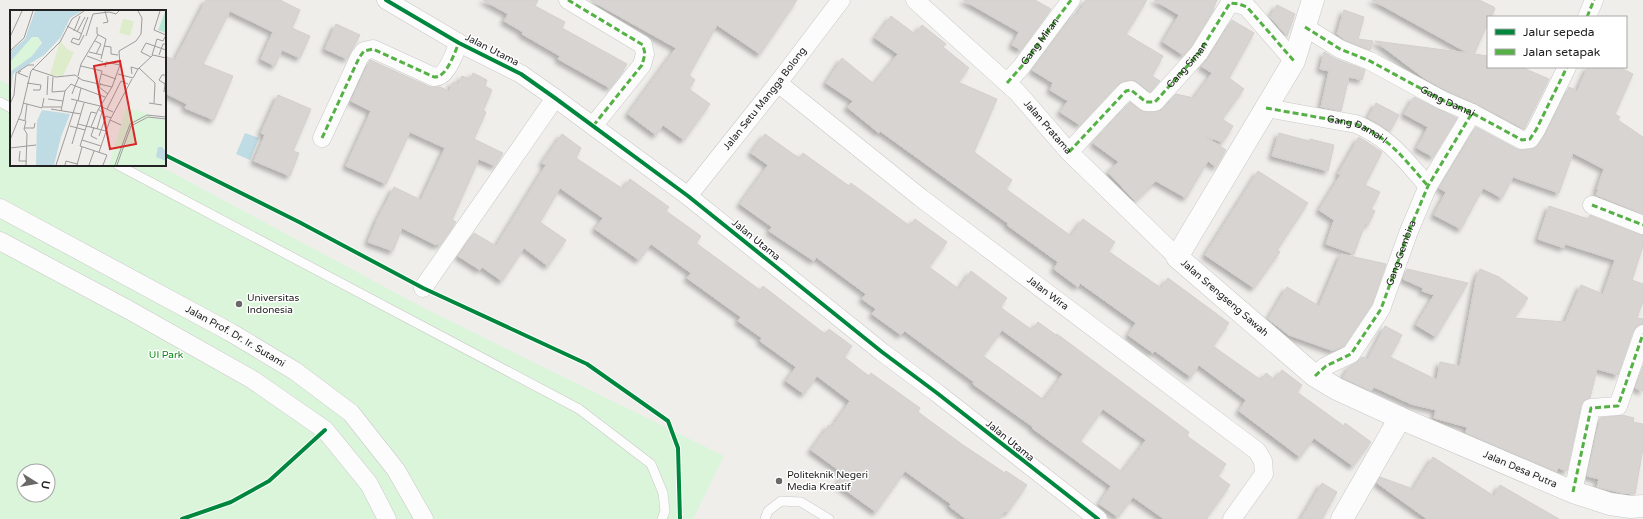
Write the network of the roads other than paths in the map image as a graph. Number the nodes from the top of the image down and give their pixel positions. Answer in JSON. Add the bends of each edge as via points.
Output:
{"nodes":[{"id":1,"x":386,"y":0,"type":"edge"},
{"id":2,"x":568,"y":0,"type":"edge"},
{"id":3,"x":841,"y":0,"type":"edge"},
{"id":4,"x":914,"y":0,"type":"edge"},
{"id":5,"x":1071,"y":0,"type":"edge"},
{"id":6,"x":1313,"y":0,"type":"edge"},
{"id":7,"x":1594,"y":0,"type":"edge"},
{"id":8,"x":1587,"y":16,"type":"edge"},
{"id":9,"x":1305,"y":27,"type":"junction"},
{"id":10,"x":459,"y":42,"type":"junction"},
{"id":11,"x":1294,"y":61,"type":"junction"},
{"id":12,"x":1565,"y":73,"type":"edge"},
{"id":13,"x":778,"y":83,"type":"junction"},
{"id":14,"x":1007,"y":83,"type":"junction"},
{"id":15,"x":555,"y":98,"type":"junction"},
{"id":16,"x":0,"y":102,"type":"edge"},
{"id":17,"x":10,"y":107,"type":"edge"},
{"id":18,"x":1266,"y":108,"type":"junction"},
{"id":19,"x":1472,"y":113,"type":"junction"},
{"id":20,"x":593,"y":126,"type":"junction"},
{"id":21,"x":322,"y":138,"type":"dead end"},
{"id":22,"x":1069,"y":152,"type":"junction"},
{"id":23,"x":120,"y":166,"type":"edge"},
{"id":24,"x":1428,"y":186,"type":"junction"},
{"id":25,"x":688,"y":196,"type":"junction"},
{"id":26,"x":1592,"y":205,"type":"dead end"},
{"id":27,"x":0,"y":208,"type":"edge"},
{"id":28,"x":1643,"y":226,"type":"edge"},
{"id":29,"x":0,"y":241,"type":"edge"},
{"id":30,"x":1177,"y":257,"type":"junction"},
{"id":31,"x":423,"y":288,"type":"dead end"},
{"id":32,"x":1643,"y":334,"type":"edge"},
{"id":33,"x":1315,"y":376,"type":"junction"},
{"id":34,"x":1400,"y":418,"type":"junction"},
{"id":35,"x":1573,"y":492,"type":"junction"},
{"id":36,"x":1643,"y":506,"type":"edge"},
{"id":37,"x":387,"y":519,"type":"edge"},
{"id":38,"x":424,"y":519,"type":"edge"},
{"id":39,"x":662,"y":519,"type":"edge"},
{"id":40,"x":765,"y":519,"type":"edge"},
{"id":41,"x":829,"y":519,"type":"edge"},
{"id":42,"x":1098,"y":519,"type":"edge"},
{"id":43,"x":1232,"y":519,"type":"edge"},
{"id":44,"x":1342,"y":519,"type":"edge"}],
"edges":[{"from":1,"to":10,"type":"street","name":"Jalan Utama"},
{"from":2,"to":20,"type":"street","via":[[643,45],[646,54],[642,65]]},
{"from":3,"to":13,"type":"street","name":"Jalan Setu Mangga Bolong"},
{"from":4,"to":14,"type":"street","name":"Jalan Pratama"},
{"from":5,"to":14,"type":"street","name":"Gang Miran"},
{"from":6,"to":9,"type":"street","name":"Jalan Srengseng Sawah"},
{"from":7,"to":8,"type":"street"},
{"from":9,"to":11,"type":"street","name":"Jalan Srengseng Sawah"},
{"from":9,"to":19,"type":"street","name":"Gang Damai","via":[[1340,49],[1370,61],[1435,97]]},
{"from":10,"to":15,"type":"street","name":"Jalan Utama","via":[[521,74]]},
{"from":10,"to":21,"type":"street","via":[[444,73],[438,77],[373,49],[364,51]]},
{"from":11,"to":18,"type":"street","name":"Jalan Srengseng Sawah"},
{"from":11,"to":22,"type":"street","name":"Gang Siman","via":[[1246,7],[1230,3],[1199,54],[1155,102],[1146,102],[1134,92],[1126,91]]},
{"from":12,"to":19,"type":"street","name":"Gang Damai","via":[[1530,140],[1522,140]]},
{"from":13,"to":25,"type":"street","name":"Jalan Setu Mangga Bolong"},
{"from":13,"to":43,"type":"street","name":"Jalan Wira","via":[[922,198],[1256,451],[1263,461],[1264,474]]},
{"from":14,"to":22,"type":"street","name":"Jalan Pratama"},
{"from":15,"to":20,"type":"street","name":"Jalan Utama"},
{"from":15,"to":31,"type":"street"},
{"from":16,"to":17,"type":"lane"},
{"from":18,"to":24,"type":"street","name":"Gang Damai I","via":[[1356,124],[1370,130],[1390,143]]},
{"from":18,"to":30,"type":"street","name":"Jalan Srengseng Sawah"},
{"from":19,"to":24,"type":"street","name":"Gang Gembira"},
{"from":20,"to":25,"type":"street","name":"Jalan Utama"},
{"from":22,"to":30,"type":"street","name":"Jalan Pratama"},
{"from":23,"to":39,"type":"lane","via":[[579,410],[651,464],[663,493],[665,511]]},
{"from":24,"to":33,"type":"street","name":"Gang Gembira","via":[[1381,309],[1351,354],[1326,366]]},
{"from":25,"to":42,"type":"street","name":"Jalan Utama","via":[[882,352]]},
{"from":26,"to":28,"type":"street"},
{"from":27,"to":38,"type":"street","name":"Jalan Prof. Dr. Ir. Sutami","via":[[230,332],[295,371],[351,413],[396,470]]},
{"from":29,"to":37,"type":"street","via":[[253,380],[325,430],[369,484]]},
{"from":30,"to":33,"type":"street","name":"Jalan Srengseng Sawah"},
{"from":32,"to":35,"type":"street","via":[[1618,406],[1591,408]]},
{"from":33,"to":34,"type":"street","name":"Jalan Srengseng Sawah"},
{"from":34,"to":35,"type":"street","name":"Jalan Desa Putra"},
{"from":34,"to":44,"type":"street"},
{"from":35,"to":36,"type":"street","name":"Jalan Desa Putra","via":[[1610,504]]},
{"from":40,"to":41,"type":"lane","via":[[768,511],[780,501],[801,502]]}]}
